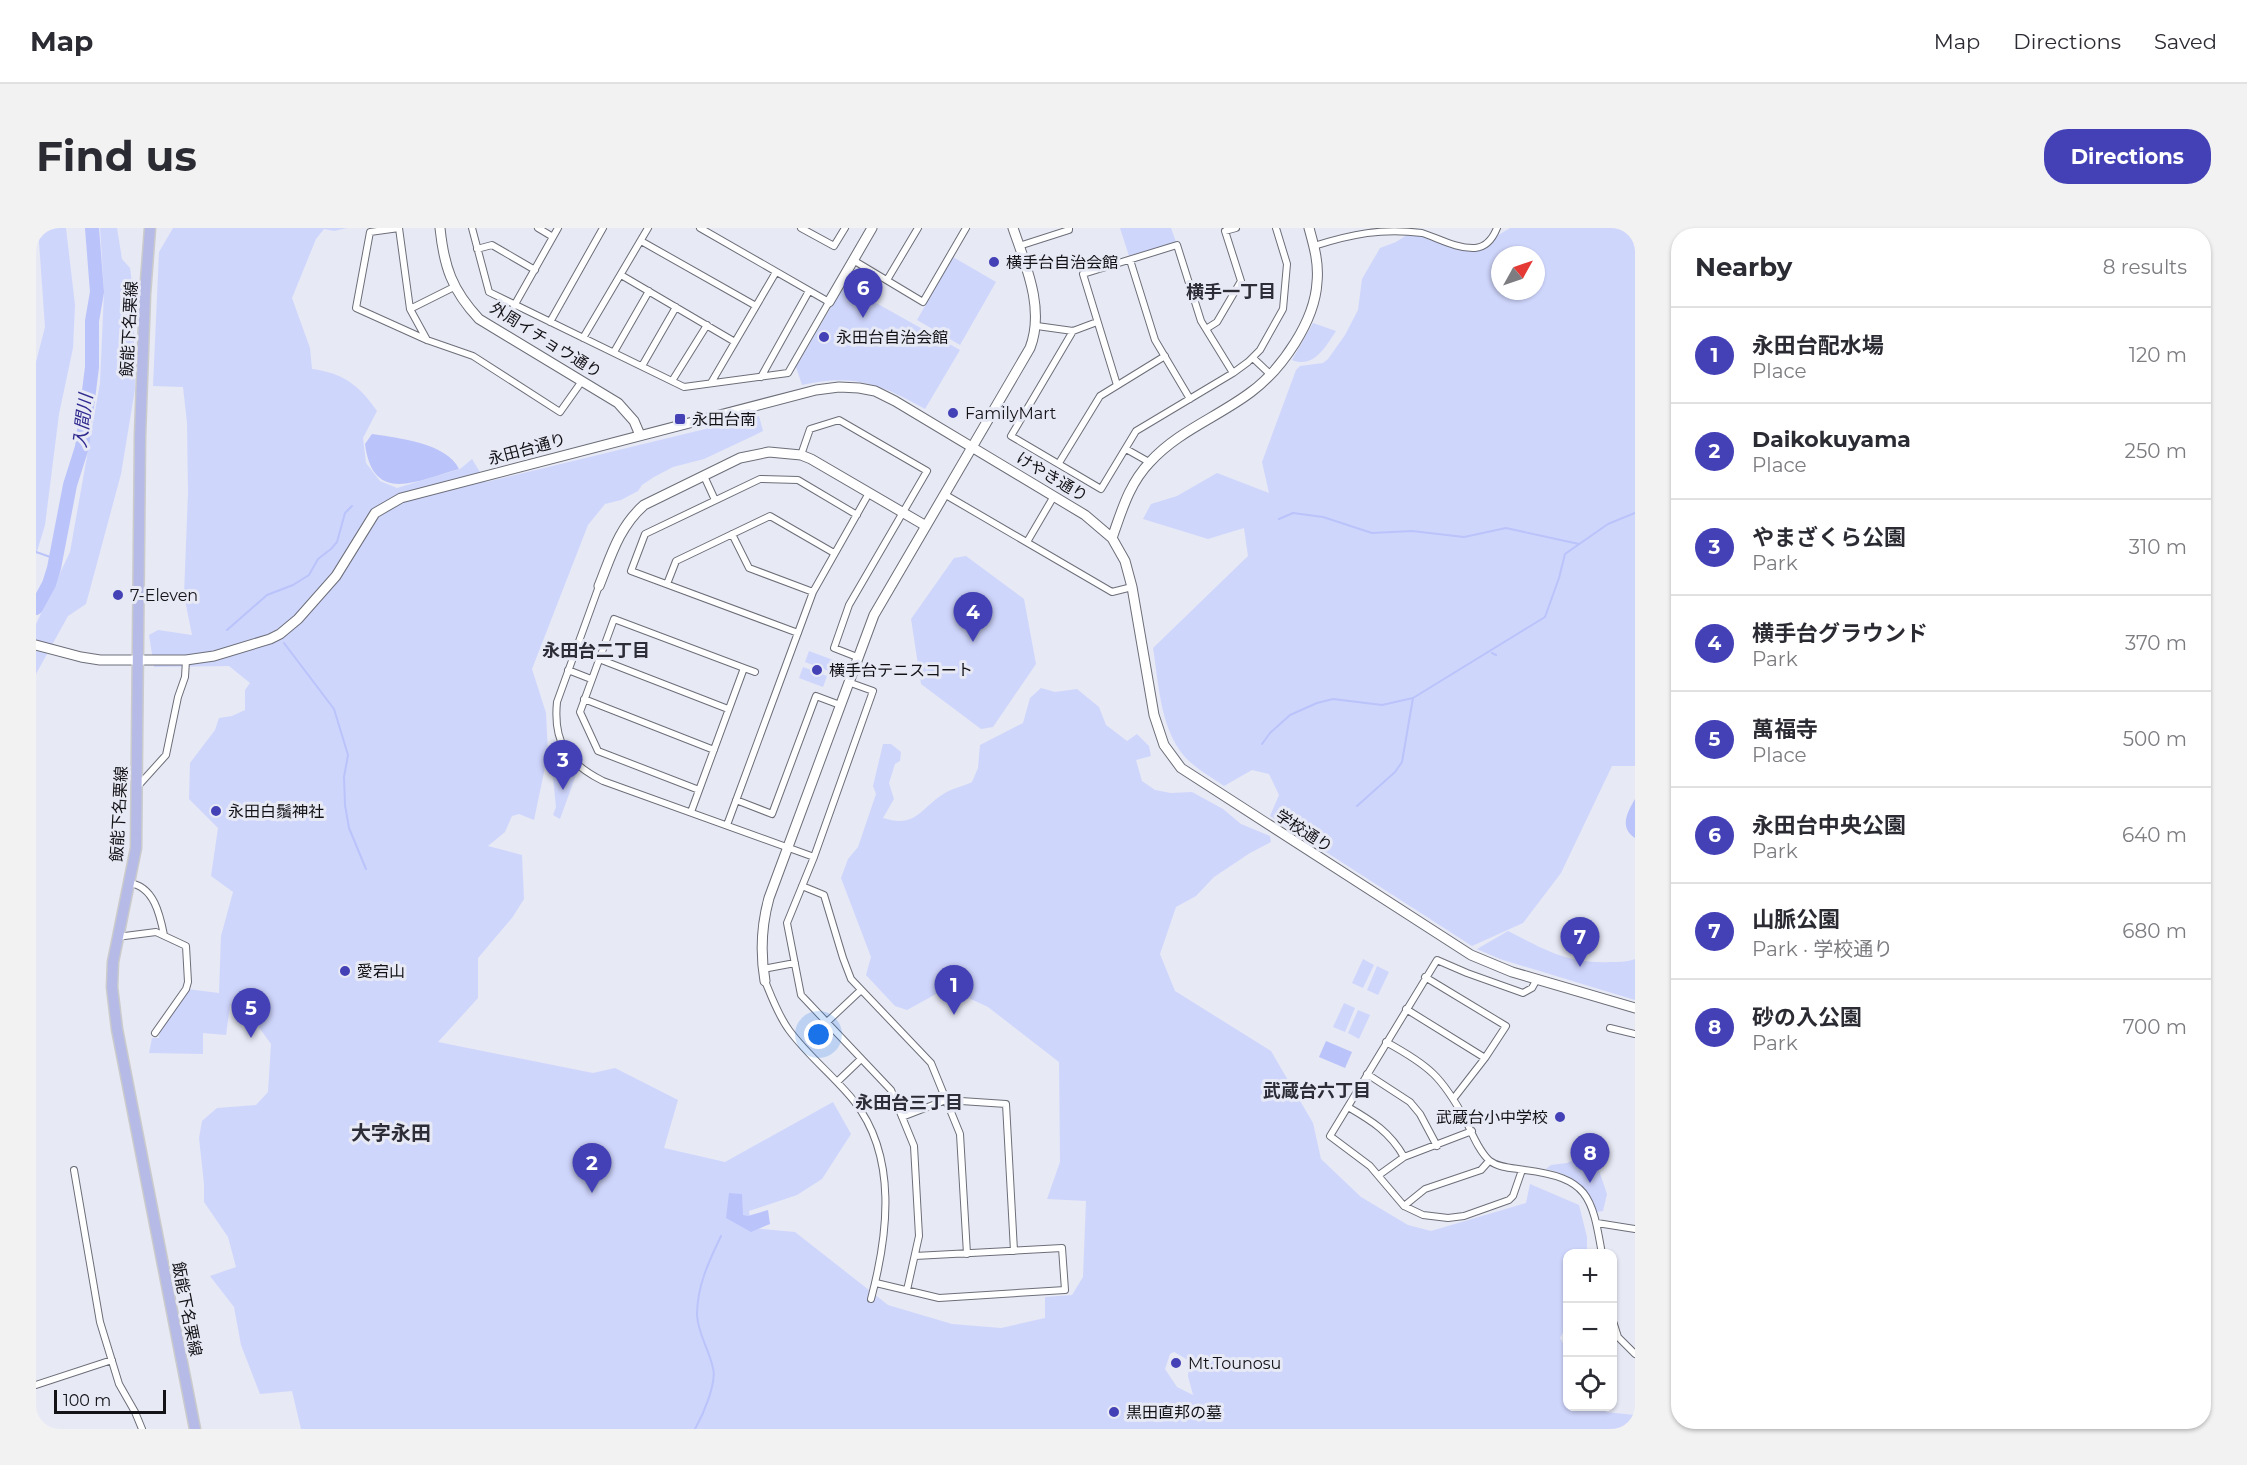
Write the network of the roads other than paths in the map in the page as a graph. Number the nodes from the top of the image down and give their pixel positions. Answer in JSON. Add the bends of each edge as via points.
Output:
{"nodes":[{"id":1,"x":150,"y":228,"type":"edge"},
{"id":2,"x":440,"y":228,"type":"edge"},
{"id":3,"x":472,"y":228,"type":"edge"},
{"id":4,"x":538,"y":228,"type":"edge"},
{"id":5,"x":558,"y":228,"type":"edge"},
{"id":6,"x":603,"y":228,"type":"edge"},
{"id":7,"x":648,"y":228,"type":"edge"},
{"id":8,"x":700,"y":228,"type":"edge"},
{"id":9,"x":801,"y":228,"type":"edge"},
{"id":10,"x":845,"y":228,"type":"edge"},
{"id":11,"x":872,"y":228,"type":"edge"},
{"id":12,"x":918,"y":228,"type":"edge"},
{"id":13,"x":966,"y":228,"type":"edge"},
{"id":14,"x":1013,"y":228,"type":"edge"},
{"id":15,"x":1069,"y":228,"type":"edge"},
{"id":16,"x":1236,"y":228,"type":"edge"},
{"id":17,"x":1276,"y":228,"type":"edge"},
{"id":18,"x":1309,"y":228,"type":"edge"},
{"id":19,"x":1497,"y":228,"type":"edge"},
{"id":20,"x":1363,"y":229,"type":"edge"},
{"id":21,"x":553,"y":237,"type":"junction"},
{"id":22,"x":640,"y":241,"type":"junction"},
{"id":23,"x":1019,"y":246,"type":"junction"},
{"id":24,"x":1314,"y":246,"type":"junction"},
{"id":25,"x":477,"y":249,"type":"junction"},
{"id":26,"x":853,"y":260,"type":"junction"},
{"id":27,"x":1130,"y":260,"type":"junction"},
{"id":28,"x":535,"y":270,"type":"junction"},
{"id":29,"x":776,"y":272,"type":"junction"},
{"id":30,"x":621,"y":275,"type":"junction"},
{"id":31,"x":887,"y":280,"type":"junction"},
{"id":32,"x":454,"y":287,"type":"junction"},
{"id":33,"x":649,"y":291,"type":"junction"},
{"id":34,"x":809,"y":291,"type":"junction"},
{"id":35,"x":829,"y":302,"type":"junction"},
{"id":36,"x":514,"y":306,"type":"junction"},
{"id":37,"x":756,"y":306,"type":"junction"},
{"id":38,"x":676,"y":307,"type":"junction"},
{"id":39,"x":410,"y":309,"type":"junction"},
{"id":40,"x":550,"y":322,"type":"junction"},
{"id":41,"x":1097,"y":322,"type":"junction"},
{"id":42,"x":706,"y":325,"type":"junction"},
{"id":43,"x":1037,"y":326,"type":"junction"},
{"id":44,"x":1206,"y":329,"type":"junction"},
{"id":45,"x":1073,"y":330,"type":"junction"},
{"id":46,"x":583,"y":338,"type":"junction"},
{"id":47,"x":428,"y":340,"type":"junction"},
{"id":48,"x":735,"y":342,"type":"junction"},
{"id":49,"x":614,"y":352,"type":"junction"},
{"id":50,"x":1165,"y":356,"type":"junction"},
{"id":51,"x":1253,"y":358,"type":"junction"},
{"id":52,"x":642,"y":366,"type":"junction"},
{"id":53,"x":1233,"y":373,"type":"junction"},
{"id":54,"x":1271,"y":375,"type":"junction"},
{"id":55,"x":761,"y":377,"type":"junction"},
{"id":56,"x":582,"y":381,"type":"junction"},
{"id":57,"x":672,"y":381,"type":"junction"},
{"id":58,"x":711,"y":383,"type":"junction"},
{"id":59,"x":1117,"y":385,"type":"junction"},
{"id":60,"x":1190,"y":399,"type":"junction"},
{"id":61,"x":640,"y":435,"type":"junction"},
{"id":62,"x":972,"y":447,"type":"junction"},
{"id":63,"x":1126,"y":449,"type":"junction"},
{"id":64,"x":801,"y":455,"type":"junction"},
{"id":65,"x":1149,"y":462,"type":"junction"},
{"id":66,"x":1059,"y":464,"type":"junction"},
{"id":67,"x":704,"y":476,"type":"junction"},
{"id":68,"x":869,"y":493,"type":"junction"},
{"id":69,"x":944,"y":494,"type":"junction"},
{"id":70,"x":1054,"y":496,"type":"junction"},
{"id":71,"x":715,"y":500,"type":"junction"},
{"id":72,"x":903,"y":513,"type":"junction"},
{"id":73,"x":857,"y":515,"type":"junction"},
{"id":74,"x":926,"y":526,"type":"junction"},
{"id":75,"x":732,"y":534,"type":"junction"},
{"id":76,"x":1112,"y":538,"type":"junction"},
{"id":77,"x":1027,"y":542,"type":"junction"},
{"id":78,"x":834,"y":553,"type":"junction"},
{"id":79,"x":667,"y":584,"type":"junction"},
{"id":80,"x":599,"y":586,"type":"joint"},
{"id":81,"x":1132,"y":587,"type":"junction"},
{"id":82,"x":813,"y":592,"type":"junction"},
{"id":83,"x":798,"y":633,"type":"junction"},
{"id":84,"x":36,"y":645,"type":"edge"},
{"id":85,"x":857,"y":657,"type":"junction"},
{"id":86,"x":598,"y":659,"type":"junction"},
{"id":87,"x":137,"y":660,"type":"junction"},
{"id":88,"x":186,"y":660,"type":"junction"},
{"id":89,"x":744,"y":668,"type":"junction"},
{"id":90,"x":568,"y":670,"type":"junction"},
{"id":91,"x":755,"y":672,"type":"dead end"},
{"id":92,"x":591,"y":679,"type":"junction"},
{"id":93,"x":848,"y":682,"type":"junction"},
{"id":94,"x":584,"y":699,"type":"junction"},
{"id":95,"x":840,"y":705,"type":"junction"},
{"id":96,"x":728,"y":709,"type":"junction"},
{"id":97,"x":714,"y":750,"type":"junction"},
{"id":98,"x":137,"y":786,"type":"junction"},
{"id":99,"x":699,"y":790,"type":"junction"},
{"id":100,"x":736,"y":800,"type":"junction"},
{"id":101,"x":691,"y":812,"type":"junction"},
{"id":102,"x":727,"y":825,"type":"junction"},
{"id":103,"x":788,"y":847,"type":"junction"},
{"id":104,"x":814,"y":856,"type":"junction"},
{"id":105,"x":129,"y":883,"type":"junction"},
{"id":106,"x":802,"y":886,"type":"junction"},
{"id":107,"x":164,"y":935,"type":"junction"},
{"id":108,"x":117,"y":937,"type":"junction"},
{"id":109,"x":795,"y":963,"type":"junction"},
{"id":110,"x":763,"y":969,"type":"junction"},
{"id":111,"x":1425,"y":977,"type":"junction"},
{"id":112,"x":1537,"y":979,"type":"junction"},
{"id":113,"x":765,"y":981,"type":"joint"},
{"id":114,"x":861,"y":990,"type":"junction"},
{"id":115,"x":1635,"y":1008,"type":"edge"},
{"id":116,"x":1406,"y":1009,"type":"junction"},
{"id":117,"x":827,"y":1022,"type":"junction"},
{"id":118,"x":1610,"y":1028,"type":"dead end"},
{"id":119,"x":155,"y":1033,"type":"dead end"},
{"id":120,"x":1635,"y":1034,"type":"edge"},
{"id":121,"x":1386,"y":1042,"type":"junction"},
{"id":122,"x":1485,"y":1058,"type":"junction"},
{"id":123,"x":861,"y":1059,"type":"junction"},
{"id":124,"x":1367,"y":1074,"type":"junction"},
{"id":125,"x":837,"y":1083,"type":"junction"},
{"id":126,"x":1454,"y":1098,"type":"junction"},
{"id":127,"x":946,"y":1100,"type":"junction"},
{"id":128,"x":1347,"y":1107,"type":"junction"},
{"id":129,"x":902,"y":1117,"type":"junction"},
{"id":130,"x":1472,"y":1131,"type":"junction"},
{"id":131,"x":1437,"y":1146,"type":"junction"},
{"id":132,"x":1404,"y":1157,"type":"junction"},
{"id":133,"x":1489,"y":1161,"type":"junction"},
{"id":134,"x":74,"y":1170,"type":"dead end"},
{"id":135,"x":1522,"y":1170,"type":"junction"},
{"id":136,"x":1379,"y":1175,"type":"junction"},
{"id":137,"x":1404,"y":1206,"type":"junction"},
{"id":138,"x":1597,"y":1223,"type":"junction"},
{"id":139,"x":1635,"y":1229,"type":"edge"},
{"id":140,"x":1601,"y":1249,"type":"edge"},
{"id":141,"x":1014,"y":1251,"type":"junction"},
{"id":142,"x":967,"y":1254,"type":"junction"},
{"id":143,"x":915,"y":1256,"type":"junction"},
{"id":144,"x":876,"y":1283,"type":"junction"},
{"id":145,"x":907,"y":1290,"type":"junction"},
{"id":146,"x":872,"y":1299,"type":"dead end"},
{"id":147,"x":1617,"y":1334,"type":"edge"},
{"id":148,"x":1635,"y":1354,"type":"edge"},
{"id":149,"x":112,"y":1360,"type":"junction"},
{"id":150,"x":36,"y":1385,"type":"edge"},
{"id":151,"x":142,"y":1429,"type":"edge"},
{"id":152,"x":195,"y":1429,"type":"edge"}],
"edges":[{"from":1,"to":87,"type":"main road","name":"飯能下名栗線","via":[[140,436]]},
{"from":2,"to":32,"type":"street","name":"外周イチョウ通り","via":[[446,268]]},
{"from":3,"to":25,"type":"street"},
{"from":4,"to":21,"type":"street"},
{"from":5,"to":21,"type":"street"},
{"from":6,"to":40,"type":"street"},
{"from":7,"to":22,"type":"street"},
{"from":8,"to":29,"type":"street"},
{"from":9,"to":10,"type":"street","via":[[834,246]]},
{"from":11,"to":26,"type":"street"},
{"from":12,"to":31,"type":"street"},
{"from":13,"to":31,"type":"street","via":[[923,302]]},
{"from":14,"to":23,"type":"street"},
{"from":15,"to":23,"type":"street"},
{"from":16,"to":44,"type":"street","via":[[1225,231],[1241,281],[1217,322]]},
{"from":17,"to":51,"type":"street","via":[[1287,264],[1283,309]]},
{"from":18,"to":24,"type":"street"},
{"from":19,"to":20,"type":"street","via":[[1491,241],[1477,248],[1397,228]]},
{"from":20,"to":24,"type":"street"},
{"from":21,"to":28,"type":"street"},
{"from":22,"to":30,"type":"street"},
{"from":22,"to":37,"type":"street"},
{"from":23,"to":43,"type":"street"},
{"from":24,"to":54,"type":"street","via":[[1318,272],[1313,303],[1290,349]]},
{"from":25,"to":28,"type":"street","via":[[492,245]]},
{"from":25,"to":36,"type":"street","via":[[489,292]]},
{"from":26,"to":31,"type":"street"},
{"from":26,"to":35,"type":"street"},
{"from":27,"to":41,"type":"street","via":[[1083,274]]},
{"from":27,"to":44,"type":"street","via":[[1177,245]]},
{"from":27,"to":50,"type":"street","via":[[1155,340]]},
{"from":28,"to":36,"type":"street"},
{"from":29,"to":34,"type":"street"},
{"from":29,"to":37,"type":"street"},
{"from":30,"to":33,"type":"street"},
{"from":30,"to":46,"type":"street"},
{"from":32,"to":39,"type":"street"},
{"from":32,"to":56,"type":"street","name":"外周イチョウ通り","via":[[479,319]]},
{"from":33,"to":38,"type":"street"},
{"from":33,"to":49,"type":"street"},
{"from":34,"to":35,"type":"street"},
{"from":34,"to":55,"type":"street"},
{"from":35,"to":55,"type":"street","via":[[788,373]]},
{"from":36,"to":40,"type":"street"},
{"from":37,"to":48,"type":"street"},
{"from":38,"to":42,"type":"street"},
{"from":38,"to":52,"type":"street"},
{"from":39,"to":47,"type":"street"},
{"from":39,"to":47,"type":"street","via":[[399,228],[370,232],[356,308]]},
{"from":40,"to":46,"type":"street"},
{"from":41,"to":45,"type":"street"},
{"from":41,"to":59,"type":"street"},
{"from":42,"to":48,"type":"street"},
{"from":42,"to":57,"type":"street"},
{"from":43,"to":45,"type":"street"},
{"from":43,"to":62,"type":"street","via":[[1030,348]]},
{"from":44,"to":53,"type":"street"},
{"from":45,"to":66,"type":"street","via":[[1011,436]]},
{"from":46,"to":49,"type":"street"},
{"from":47,"to":56,"type":"street","via":[[473,356],[560,412]]},
{"from":48,"to":58,"type":"street"},
{"from":49,"to":52,"type":"street"},
{"from":50,"to":59,"type":"street"},
{"from":50,"to":60,"type":"street"},
{"from":51,"to":53,"type":"street"},
{"from":51,"to":54,"type":"street"},
{"from":52,"to":57,"type":"street"},
{"from":53,"to":60,"type":"street"},
{"from":54,"to":65,"type":"street","via":[[1250,393],[1175,438]]},
{"from":55,"to":58,"type":"street"},
{"from":56,"to":61,"type":"street","name":"外周イチョウ通り","via":[[618,403]]},
{"from":57,"to":58,"type":"street","via":[[684,387]]},
{"from":59,"to":66,"type":"street","via":[[1100,396]]},
{"from":60,"to":63,"type":"street","via":[[1136,431]]},
{"from":61,"to":62,"type":"street","name":"永田台通り","via":[[839,387],[875,392],[895,401]]},
{"from":61,"to":88,"type":"street","name":"永田台通り","via":[[401,498],[375,513],[336,576],[289,628],[253,645]]},
{"from":62,"to":69,"type":"street"},
{"from":62,"to":70,"type":"street","name":"けやき通り"},
{"from":63,"to":65,"type":"street"},
{"from":63,"to":66,"type":"street","via":[[1101,489]]},
{"from":64,"to":67,"type":"street","via":[[754,454]]},
{"from":64,"to":68,"type":"street"},
{"from":64,"to":72,"type":"street","via":[[810,429],[839,420],[927,471]]},
{"from":65,"to":76,"type":"street","via":[[1127,494]]},
{"from":67,"to":71,"type":"street"},
{"from":67,"to":80,"type":"street","via":[[634,513],[620,532]]},
{"from":68,"to":72,"type":"street"},
{"from":68,"to":73,"type":"street"},
{"from":69,"to":74,"type":"street"},
{"from":69,"to":77,"type":"street"},
{"from":70,"to":76,"type":"street","name":"けやき通り"},
{"from":70,"to":77,"type":"street"},
{"from":71,"to":73,"type":"street","via":[[760,478],[798,480]]},
{"from":71,"to":79,"type":"street","via":[[645,534],[631,571]]},
{"from":72,"to":74,"type":"street"},
{"from":72,"to":85,"type":"street","via":[[849,605],[834,648]]},
{"from":73,"to":78,"type":"street"},
{"from":74,"to":85,"type":"street","via":[[885,592]]},
{"from":75,"to":78,"type":"street","via":[[770,516]]},
{"from":75,"to":79,"type":"street","via":[[676,561]]},
{"from":75,"to":82,"type":"street","via":[[749,568]]},
{"from":76,"to":81,"type":"street","name":"学校通り","via":[[1125,561]]},
{"from":77,"to":81,"type":"street","via":[[1112,592]]},
{"from":78,"to":82,"type":"street"},
{"from":79,"to":83,"type":"street"},
{"from":80,"to":90,"type":"street"},
{"from":81,"to":112,"type":"street","name":"学校通り","via":[[1154,715],[1164,745],[1181,768],[1454,946]]},
{"from":82,"to":83,"type":"street"},
{"from":83,"to":100,"type":"street"},
{"from":84,"to":87,"type":"street","name":"永田台通り","via":[[81,657]]},
{"from":85,"to":93,"type":"street"},
{"from":86,"to":89,"type":"street","via":[[614,619]]},
{"from":86,"to":92,"type":"street"},
{"from":86,"to":96,"type":"street"},
{"from":87,"to":88,"type":"street","name":"永田台通り"},
{"from":87,"to":98,"type":"main road","name":"飯能下名栗線"},
{"from":88,"to":98,"type":"street","via":[[166,755]]},
{"from":89,"to":91,"type":"street"},
{"from":89,"to":96,"type":"street"},
{"from":90,"to":92,"type":"street"},
{"from":90,"to":101,"type":"street","via":[[555,718],[569,757],[603,781]]},
{"from":92,"to":94,"type":"street"},
{"from":93,"to":95,"type":"street"},
{"from":93,"to":104,"type":"street","via":[[873,691]]},
{"from":94,"to":97,"type":"street"},
{"from":94,"to":99,"type":"street","via":[[580,712],[598,751]]},
{"from":95,"to":100,"type":"street","via":[[816,696],[772,814]]},
{"from":95,"to":103,"type":"street"},
{"from":96,"to":97,"type":"street"},
{"from":97,"to":99,"type":"street"},
{"from":98,"to":105,"type":"main road","name":"飯能下名栗線","via":[[136,848]]},
{"from":99,"to":101,"type":"street"},
{"from":100,"to":102,"type":"street"},
{"from":101,"to":102,"type":"street"},
{"from":102,"to":103,"type":"street"},
{"from":103,"to":104,"type":"street"},
{"from":103,"to":110,"type":"street","via":[[764,914]]},
{"from":104,"to":106,"type":"street"},
{"from":105,"to":107,"type":"street","via":[[155,901]]},
{"from":105,"to":108,"type":"main road","name":"飯能下名栗線"},
{"from":106,"to":109,"type":"street","via":[[787,923]]},
{"from":106,"to":114,"type":"street","via":[[824,895],[851,979]]},
{"from":107,"to":108,"type":"street","via":[[156,932]]},
{"from":107,"to":119,"type":"street","via":[[186,946],[188,982]]},
{"from":108,"to":152,"type":"main road","name":"飯能下名栗線","via":[[112,987],[117,1029]]},
{"from":109,"to":110,"type":"street"},
{"from":109,"to":117,"type":"street","via":[[801,994]]},
{"from":110,"to":113,"type":"street"},
{"from":111,"to":112,"type":"street","via":[[1437,960],[1522,993],[1532,988]]},
{"from":111,"to":116,"type":"street"},
{"from":111,"to":122,"type":"street","via":[[1506,1026]]},
{"from":112,"to":115,"type":"street","name":"学校通り"},
{"from":113,"to":125,"type":"street","via":[[788,1029]]},
{"from":114,"to":117,"type":"street"},
{"from":114,"to":127,"type":"street","via":[[931,1063]]},
{"from":116,"to":121,"type":"street"},
{"from":116,"to":122,"type":"street"},
{"from":117,"to":123,"type":"street"},
{"from":118,"to":120,"type":"street"},
{"from":121,"to":124,"type":"street"},
{"from":121,"to":126,"type":"street","via":[[1426,1066]]},
{"from":122,"to":126,"type":"street"},
{"from":123,"to":125,"type":"street"},
{"from":123,"to":129,"type":"street","via":[[891,1090]]},
{"from":124,"to":128,"type":"street"},
{"from":124,"to":131,"type":"street","via":[[1410,1102]]},
{"from":125,"to":144,"type":"street","via":[[863,1114],[879,1152],[885,1215]]},
{"from":126,"to":130,"type":"street"},
{"from":127,"to":129,"type":"street"},
{"from":127,"to":141,"type":"street","via":[[1006,1104]]},
{"from":127,"to":142,"type":"street","via":[[960,1134]]},
{"from":128,"to":132,"type":"street","via":[[1388,1133]]},
{"from":128,"to":136,"type":"street","via":[[1330,1136]]},
{"from":129,"to":143,"type":"street","via":[[914,1146],[919,1236]]},
{"from":130,"to":131,"type":"street"},
{"from":130,"to":133,"type":"street"},
{"from":131,"to":132,"type":"street"},
{"from":132,"to":136,"type":"street"},
{"from":133,"to":135,"type":"street"},
{"from":133,"to":137,"type":"street","via":[[1481,1170],[1425,1189]]},
{"from":134,"to":149,"type":"street","via":[[100,1322]]},
{"from":135,"to":137,"type":"street","via":[[1512,1199],[1464,1216],[1430,1217]]},
{"from":135,"to":138,"type":"street","via":[[1562,1177],[1578,1186],[1593,1206]]},
{"from":136,"to":137,"type":"street"},
{"from":138,"to":139,"type":"street"},
{"from":138,"to":140,"type":"street"},
{"from":141,"to":142,"type":"street"},
{"from":141,"to":145,"type":"street","via":[[1062,1248],[1065,1290],[939,1298]]},
{"from":142,"to":143,"type":"street"},
{"from":143,"to":145,"type":"street"},
{"from":144,"to":145,"type":"street"},
{"from":144,"to":146,"type":"street"},
{"from":147,"to":148,"type":"street"},
{"from":149,"to":150,"type":"street"},
{"from":149,"to":151,"type":"street","via":[[119,1384]]}]}
